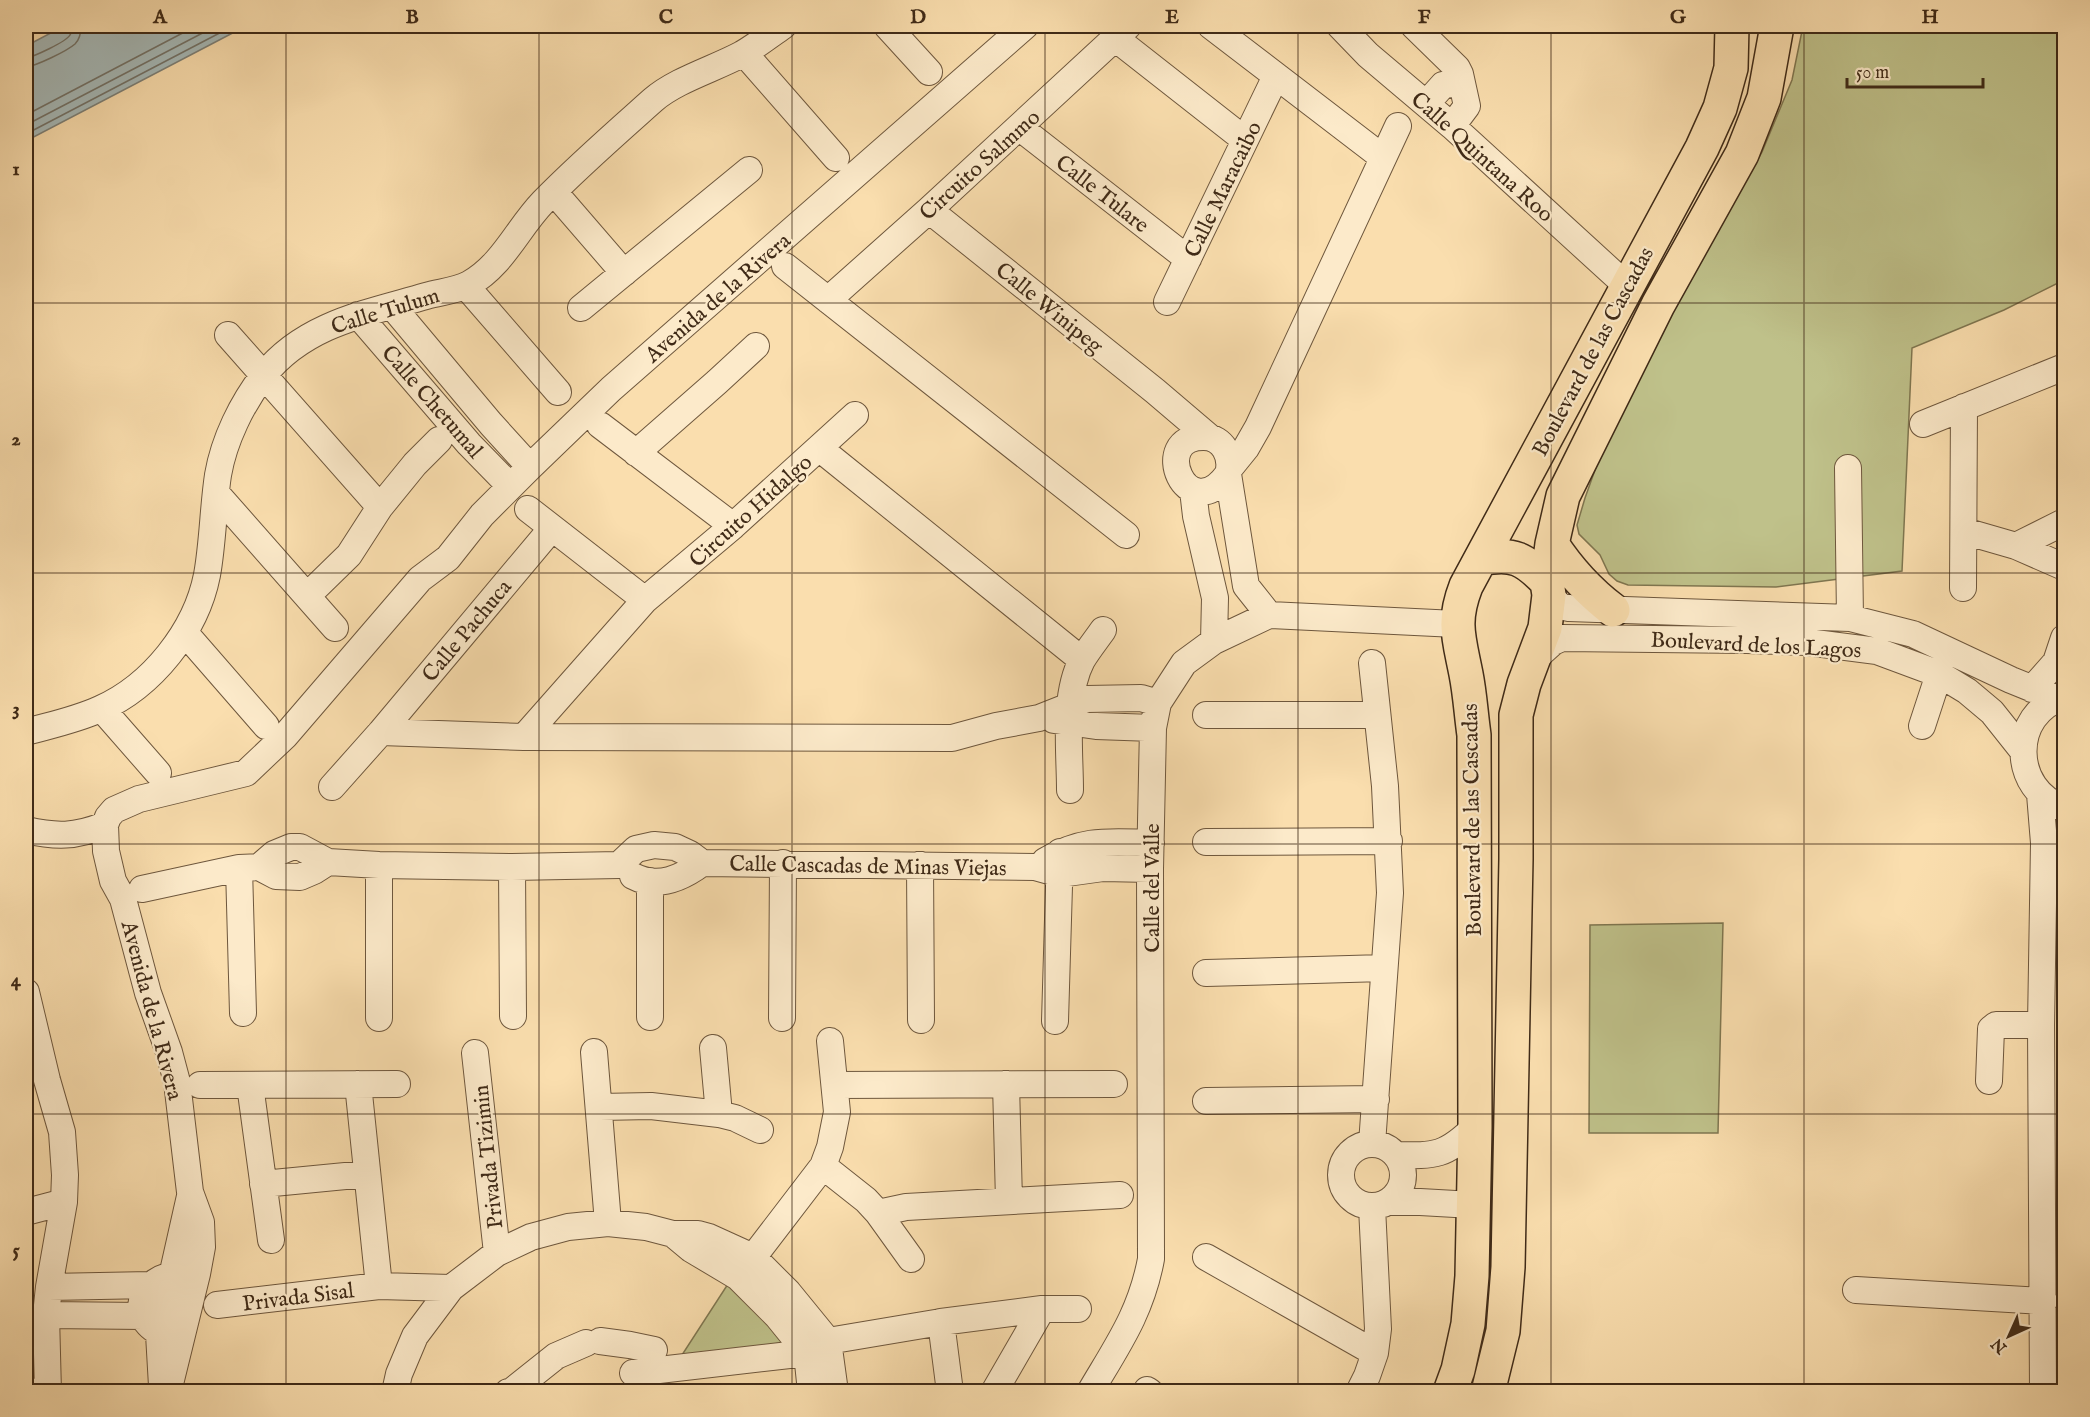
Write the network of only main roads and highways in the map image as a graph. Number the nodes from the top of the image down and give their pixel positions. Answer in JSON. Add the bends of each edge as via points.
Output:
{"nodes":[{"id":1,"x":1732,"y":26,"type":"edge"},
{"id":2,"x":1777,"y":26,"type":"edge"},
{"id":3,"x":1552,"y":543,"type":"junction"},
{"id":4,"x":1482,"y":559,"type":"junction"},
{"id":5,"x":1548,"y":589,"type":"junction"},
{"id":6,"x":1613,"y":610,"type":"road end"},
{"id":7,"x":1528,"y":672,"type":"junction"},
{"id":8,"x":1466,"y":675,"type":"junction"},
{"id":9,"x":1450,"y":1392,"type":"edge"},
{"id":10,"x":1488,"y":1392,"type":"edge"}],
"edges":[{"from":1,"to":4,"type":"main road","name":"Boulevard de las Cascadas","via":[[1731,68],[1720,108],[1702,148]]},
{"from":2,"to":3,"type":"main road","name":"Boulevard de las Cascadas","via":[[1764,98],[1742,154],[1658,305],[1563,496]]},
{"from":3,"to":5,"type":"main road","name":"Boulevard de las Cascadas"},
{"from":3,"to":6,"type":"main road","via":[[1582,583]]},
{"from":4,"to":5,"type":"main road","via":[[1515,557],[1532,567]]},
{"from":4,"to":8,"type":"main road","name":"Boulevard de las Cascadas","via":[[1460,602],[1456,624]]},
{"from":5,"to":7,"type":"main road","name":"Boulevard de las Cascadas","via":[[1545,628]]},
{"from":7,"to":8,"type":"main road","via":[[1495,692],[1482,688]]},
{"from":7,"to":10,"type":"main road","name":"Boulevard de las Cascadas","via":[[1515,716],[1508,1267],[1503,1331]]},
{"from":8,"to":9,"type":"main road","name":"Boulevard de las Cascadas","via":[[1474,735],[1472,1276],[1468,1324]]}]}
